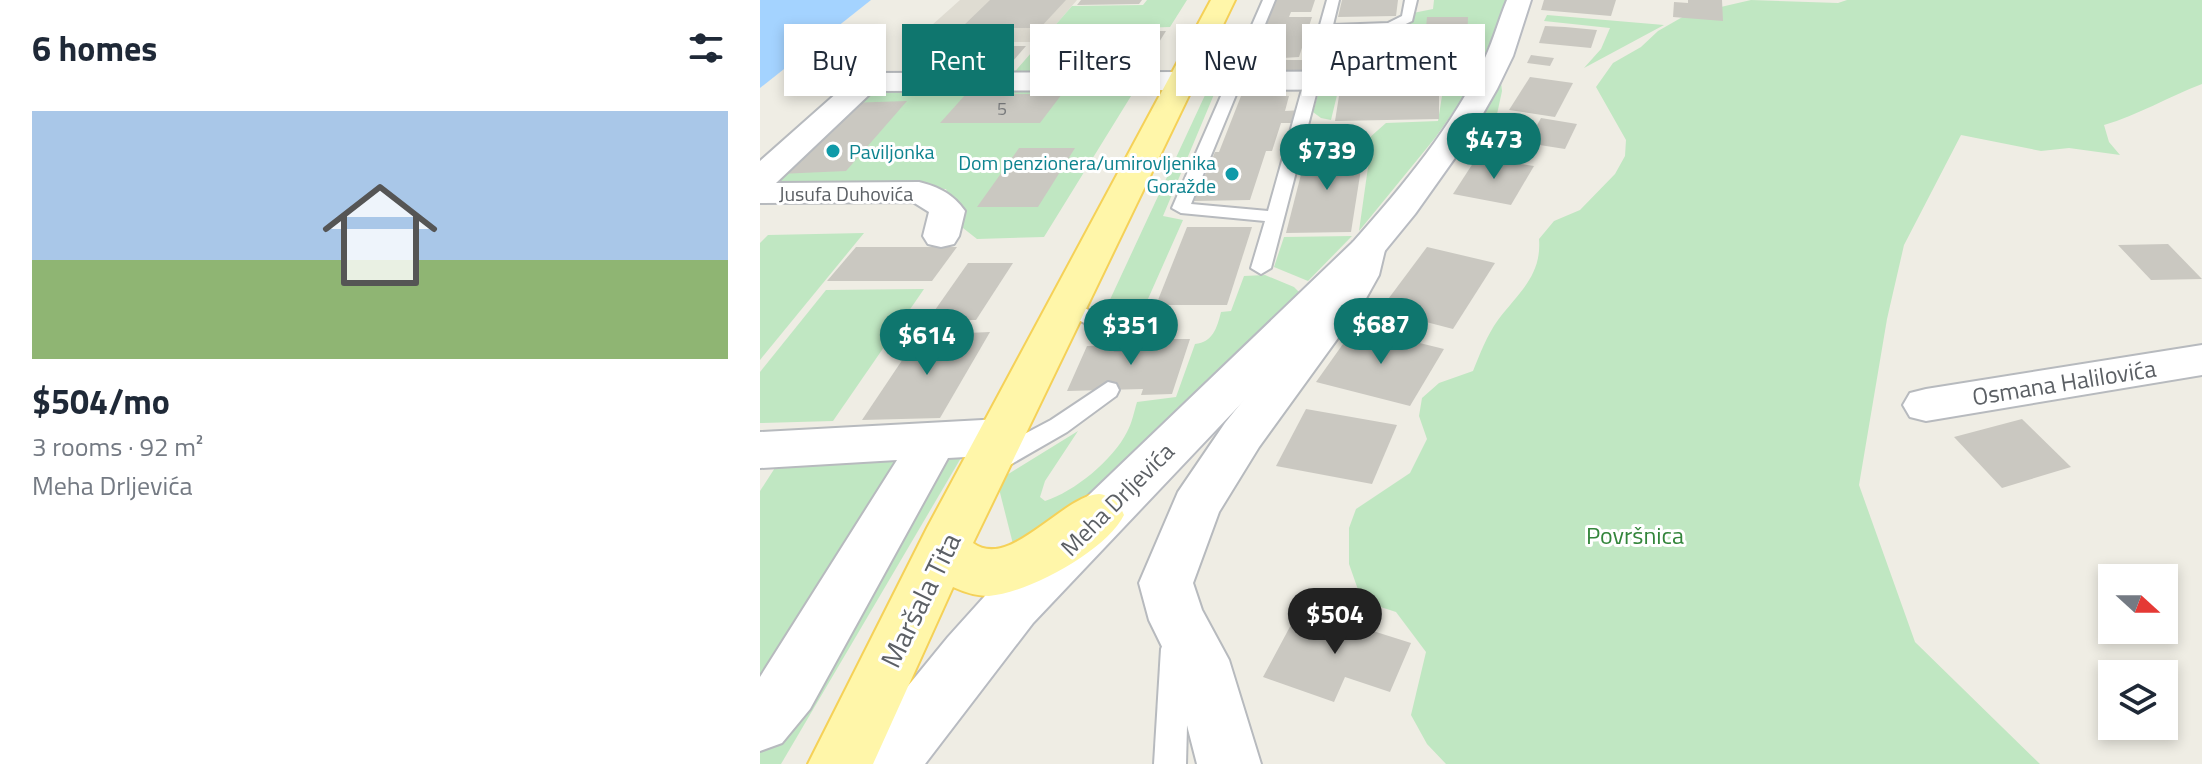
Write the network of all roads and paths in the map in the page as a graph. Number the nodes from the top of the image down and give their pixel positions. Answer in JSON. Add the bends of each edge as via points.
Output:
{"nodes":[{"id":1,"x":1223,"y":0,"type":"edge"},
{"id":2,"x":1269,"y":0,"type":"edge"},
{"id":3,"x":1333,"y":0,"type":"edge"},
{"id":4,"x":1411,"y":0,"type":"edge"},
{"id":5,"x":1519,"y":0,"type":"edge"},
{"id":6,"x":1211,"y":24,"type":"edge"},
{"id":7,"x":1259,"y":24,"type":"edge"},
{"id":8,"x":1327,"y":24,"type":"edge"},
{"id":9,"x":1397,"y":24,"type":"edge"},
{"id":10,"x":1487,"y":80,"type":"joint"},
{"id":11,"x":1176,"y":81,"type":"edge"},
{"id":12,"x":1176,"y":93,"type":"edge"},
{"id":13,"x":1229,"y":96,"type":"edge"},
{"id":14,"x":1310,"y":96,"type":"edge"},
{"id":15,"x":760,"y":179,"type":"edge"},
{"id":16,"x":760,"y":193,"type":"edge"},
{"id":17,"x":1276,"y":217,"type":"junction"},
{"id":18,"x":941,"y":236,"type":"dead end"},
{"id":19,"x":1366,"y":250,"type":"junction"},
{"id":20,"x":1261,"y":268,"type":"dead end"},
{"id":21,"x":1068,"y":307,"type":"junction"},
{"id":22,"x":1122,"y":345,"type":"dead end"},
{"id":23,"x":2202,"y":360,"type":"edge"},
{"id":24,"x":1108,"y":390,"type":"dead end"},
{"id":25,"x":1926,"y":405,"type":"dead end"},
{"id":26,"x":933,"y":442,"type":"junction"},
{"id":27,"x":760,"y":450,"type":"edge"},
{"id":28,"x":994,"y":452,"type":"junction"},
{"id":29,"x":1099,"y":515,"type":"junction"},
{"id":30,"x":946,"y":544,"type":"junction"},
{"id":31,"x":1177,"y":620,"type":"junction"},
{"id":32,"x":760,"y":721,"type":"edge"},
{"id":33,"x":840,"y":764,"type":"edge"},
{"id":34,"x":886,"y":764,"type":"edge"},
{"id":35,"x":1170,"y":764,"type":"edge"},
{"id":36,"x":1229,"y":764,"type":"edge"}],
"edges":[{"from":1,"to":6,"type":"main road","name":"Maršala Tita"},
{"from":2,"to":7,"type":"lane"},
{"from":3,"to":8,"type":"lane"},
{"from":4,"to":9,"type":"lane","via":[[1408,18]]},
{"from":5,"to":10,"type":"street","name":"Meha Drljevića"},
{"from":10,"to":19,"type":"street","name":"Meha Drljevića","via":[[1427,178]]},
{"from":11,"to":15,"type":"street","name":"Jusufa Duhovića","via":[[866,82]]},
{"from":12,"to":21,"type":"main road","name":"Maršala Tita"},
{"from":13,"to":17,"type":"lane","via":[[1181,208]]},
{"from":14,"to":17,"type":"lane"},
{"from":16,"to":18,"type":"street","name":"Jusufa Duhovića","via":[[919,192],[947,211]]},
{"from":17,"to":20,"type":"lane"},
{"from":19,"to":29,"type":"street","name":"Meha Drljevića"},
{"from":19,"to":31,"type":"street","name":"Meha Drljevića","via":[[1360,275],[1344,302],[1242,435],[1196,506],[1166,583]]},
{"from":21,"to":22,"type":"lane","via":[[1114,329]]},
{"from":21,"to":28,"type":"main road","name":"Maršala Tita"},
{"from":23,"to":25,"type":"street","name":"Osmana Halilovića"},
{"from":24,"to":28,"type":"lane","via":[[1059,426]]},
{"from":26,"to":27,"type":"street"},
{"from":26,"to":28,"type":"street"},
{"from":26,"to":32,"type":"street","via":[[789,689]]},
{"from":28,"to":30,"type":"main road","name":"Maršala Tita"},
{"from":29,"to":30,"type":"main road","via":[[1010,569],[972,569],[955,562]]},
{"from":29,"to":34,"type":"street","name":"Meha Drljevića","via":[[969,656]]},
{"from":30,"to":33,"type":"main road","name":"Maršala Tita"},
{"from":31,"to":35,"type":"lane"},
{"from":31,"to":36,"type":"street","name":"Meha Drljevića","via":[[1200,660]]}]}
